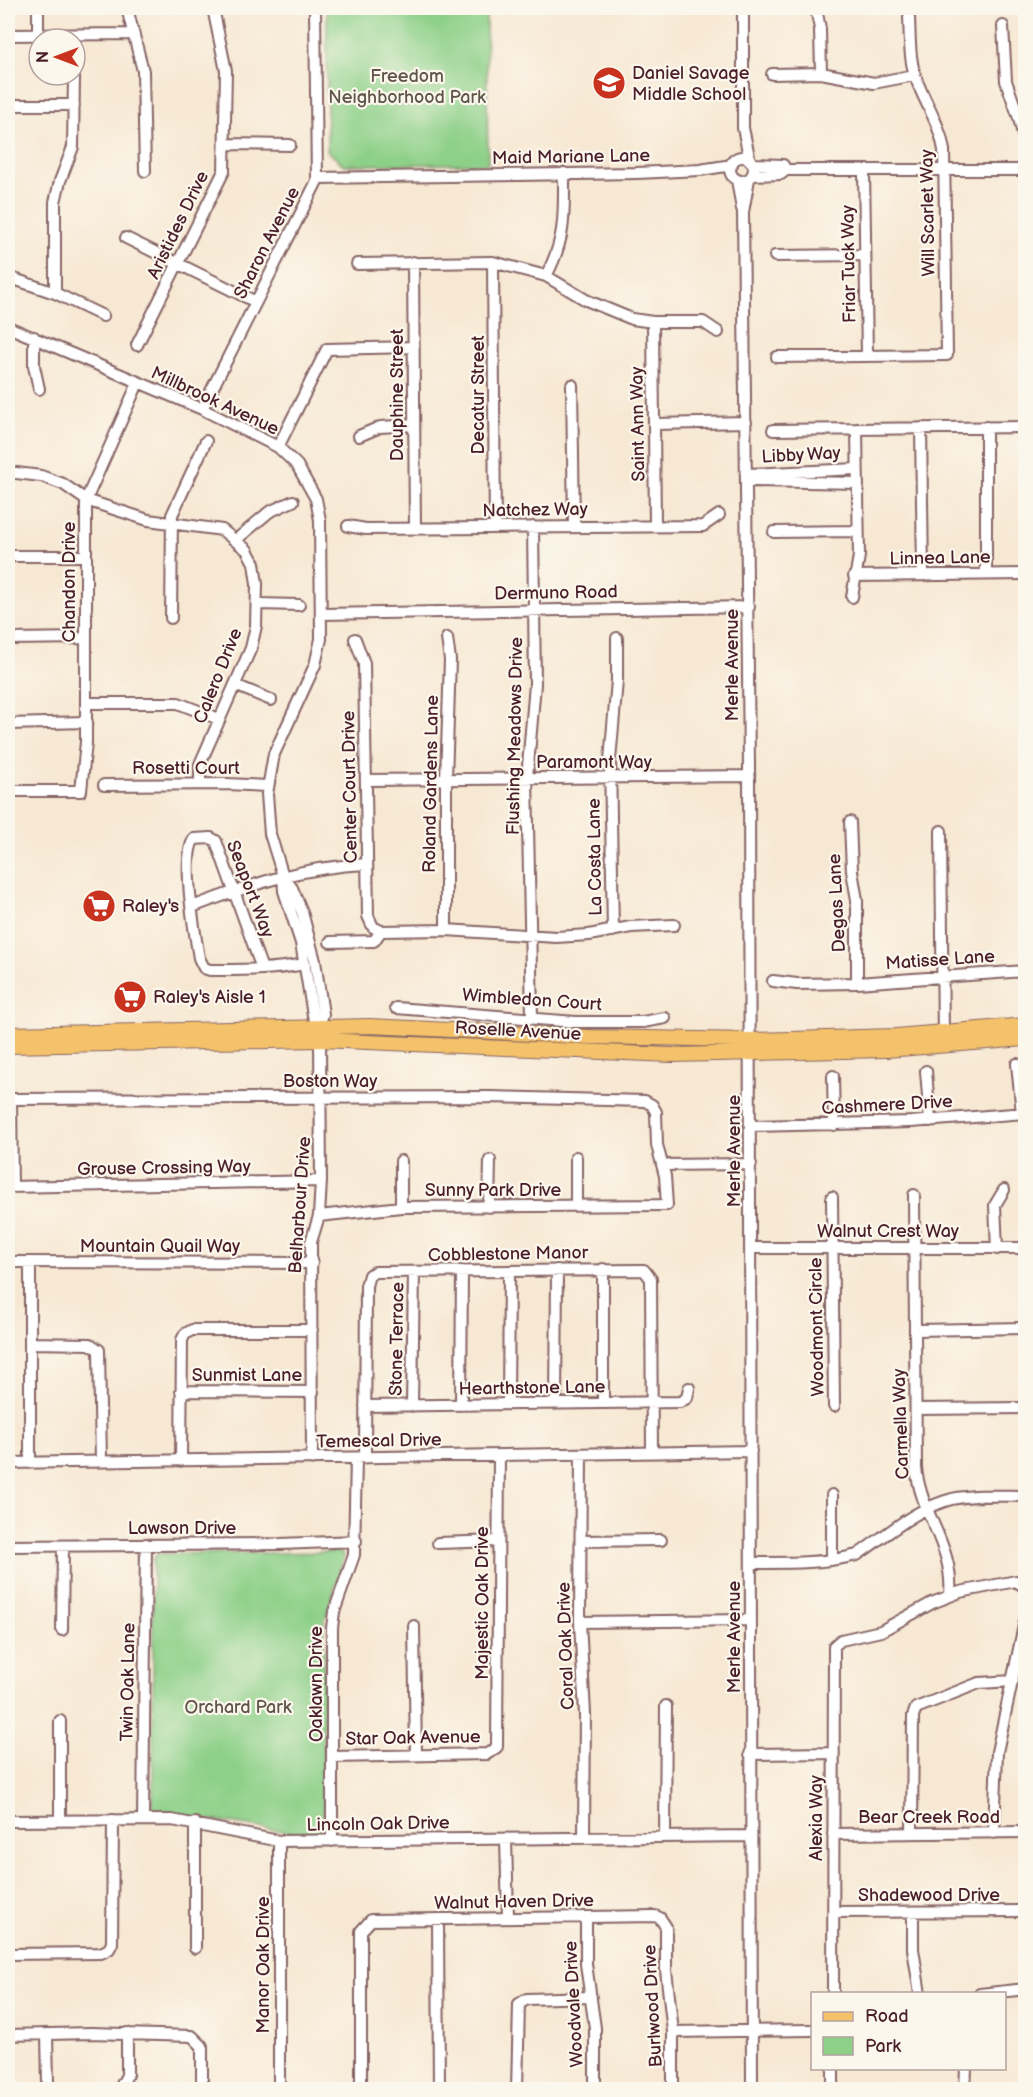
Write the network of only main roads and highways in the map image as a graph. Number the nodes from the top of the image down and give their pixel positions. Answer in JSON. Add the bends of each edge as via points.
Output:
{"nodes":[{"id":1,"x":1026,"y":1025,"type":"edge"},
{"id":2,"x":319,"y":1033,"type":"junction"},
{"id":3,"x":8,"y":1034,"type":"edge"},
{"id":4,"x":1026,"y":1039,"type":"edge"},
{"id":5,"x":943,"y":1040,"type":"junction"},
{"id":6,"x":8,"y":1046,"type":"edge"}],
"edges":[{"from":1,"to":5,"type":"main road","name":"Roselle Avenue"},
{"from":2,"to":3,"type":"main road","name":"Roselle Avenue"},
{"from":2,"to":5,"type":"main road","name":"Roselle Avenue","via":[[599,1054],[751,1046],[838,1052]]},
{"from":2,"to":6,"type":"main road","name":"Roselle Avenue"},
{"from":4,"to":5,"type":"main road","name":"Roselle Avenue"}]}
